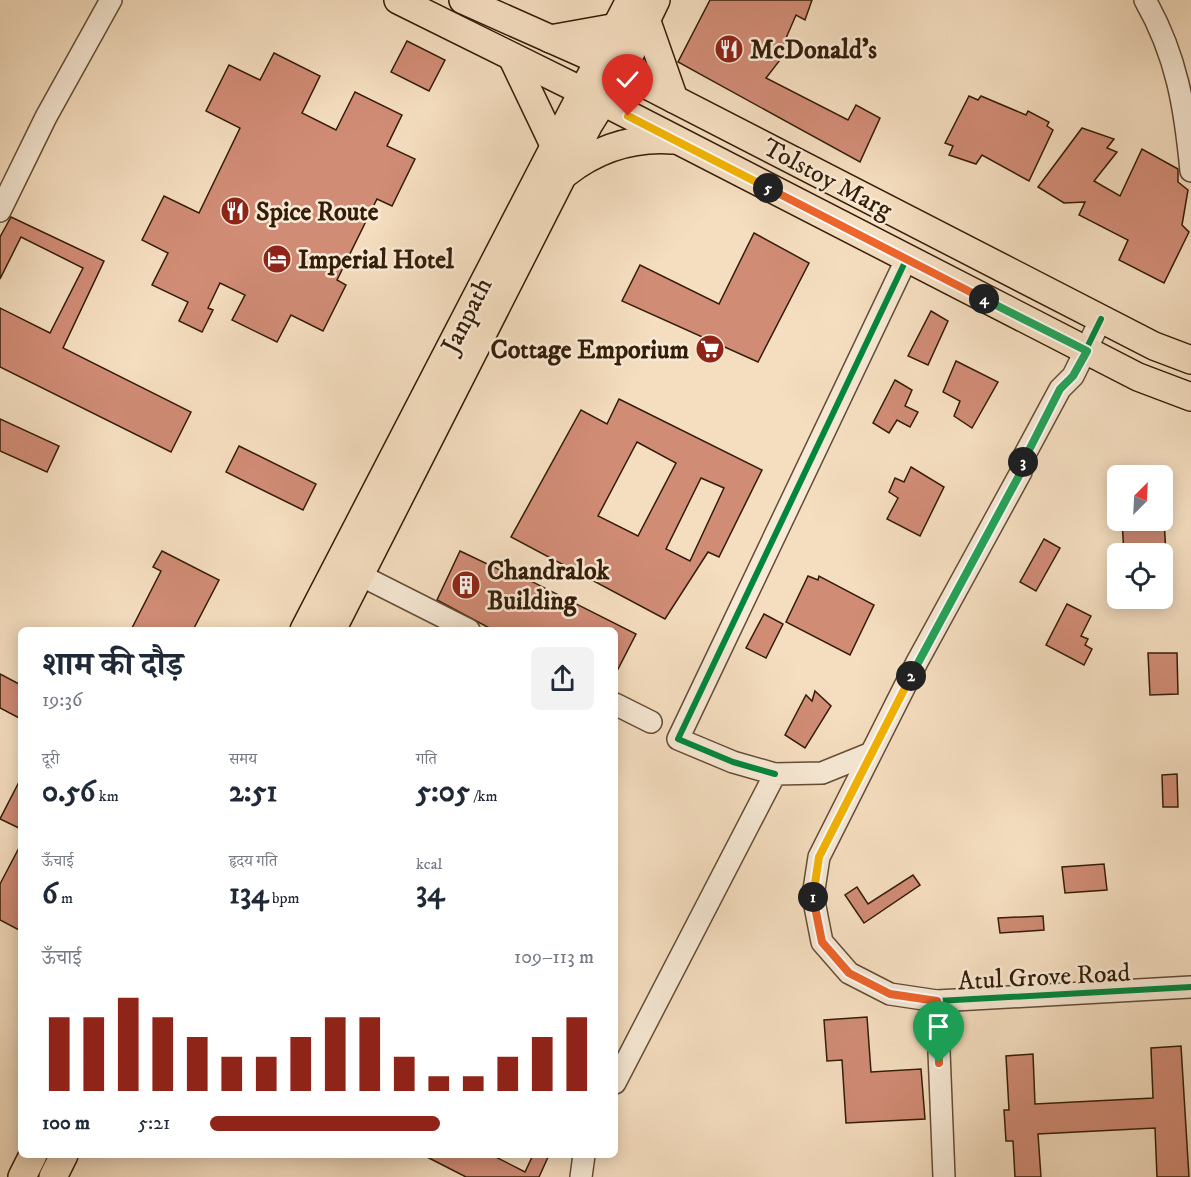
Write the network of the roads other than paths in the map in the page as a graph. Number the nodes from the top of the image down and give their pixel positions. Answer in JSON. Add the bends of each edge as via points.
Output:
{"nodes":[{"id":1,"x":111,"y":0,"type":"edge"},
{"id":2,"x":398,"y":0,"type":"edge"},
{"id":3,"x":463,"y":0,"type":"edge"},
{"id":4,"x":1145,"y":0,"type":"edge"},
{"id":5,"x":644,"y":6,"type":"edge"},
{"id":6,"x":617,"y":27,"type":"junction"},
{"id":7,"x":550,"y":39,"type":"junction"},
{"id":8,"x":512,"y":57,"type":"junction"},
{"id":9,"x":609,"y":66,"type":"junction"},
{"id":10,"x":592,"y":97,"type":"junction"},
{"id":11,"x":674,"y":99,"type":"junction"},
{"id":12,"x":677,"y":140,"type":"junction"},
{"id":13,"x":554,"y":144,"type":"junction"},
{"id":14,"x":1191,"y":171,"type":"edge"},
{"id":15,"x":566,"y":173,"type":"junction"},
{"id":16,"x":0,"y":211,"type":"edge"},
{"id":17,"x":906,"y":260,"type":"junction"},
{"id":18,"x":1101,"y":319,"type":"junction"},
{"id":19,"x":1087,"y":351,"type":"junction"},
{"id":20,"x":1191,"y":360,"type":"edge"},
{"id":21,"x":1191,"y":397,"type":"edge"},
{"id":22,"x":360,"y":575,"type":"junction"},
{"id":23,"x":306,"y":627,"type":"edge"},
{"id":24,"x":334,"y":627,"type":"edge"},
{"id":25,"x":463,"y":627,"type":"edge"},
{"id":26,"x":618,"y":706,"type":"edge"},
{"id":27,"x":651,"y":722,"type":"dead end"},
{"id":28,"x":869,"y":754,"type":"junction"},
{"id":29,"x":775,"y":774,"type":"junction"},
{"id":30,"x":1191,"y":987,"type":"edge"},
{"id":31,"x":937,"y":1001,"type":"junction"},
{"id":32,"x":618,"y":1077,"type":"edge"},
{"id":33,"x":32,"y":1158,"type":"edge"},
{"id":34,"x":62,"y":1158,"type":"edge"},
{"id":35,"x":584,"y":1158,"type":"edge"},
{"id":36,"x":22,"y":1177,"type":"edge"},
{"id":37,"x":53,"y":1177,"type":"edge"},
{"id":38,"x":581,"y":1177,"type":"edge"},
{"id":39,"x":944,"y":1177,"type":"edge"}],
"edges":[{"from":1,"to":16,"type":"street","via":[[46,117]]},
{"from":2,"to":8,"type":"main road","name":"Tolstoy Marg"},
{"from":3,"to":7,"type":"main road","name":"Tolstoy Marg"},
{"from":4,"to":14,"type":"street","via":[[1163,31],[1179,83]]},
{"from":5,"to":6,"type":"main road","name":"Janpath"},
{"from":5,"to":9,"type":"main road","name":"Janpath"},
{"from":5,"to":11,"type":"main road"},
{"from":6,"to":7,"type":"main road"},
{"from":6,"to":9,"type":"main road","name":"Janpath"},
{"from":7,"to":9,"type":"main road","name":"Tolstoy Marg"},
{"from":8,"to":10,"type":"main road","name":"Tolstoy Marg"},
{"from":8,"to":13,"type":"main road"},
{"from":9,"to":10,"type":"main road","name":"Janpath"},
{"from":9,"to":11,"type":"main road","name":"Tolstoy Marg"},
{"from":10,"to":12,"type":"main road","name":"Tolstoy Marg"},
{"from":10,"to":13,"type":"main road","name":"Janpath"},
{"from":10,"to":15,"type":"main road","name":"Janpath"},
{"from":11,"to":18,"type":"main road","name":"Tolstoy Marg"},
{"from":12,"to":15,"type":"main road","via":[[618,145],[594,154]]},
{"from":12,"to":17,"type":"main road","name":"Tolstoy Marg"},
{"from":13,"to":23,"type":"main road","name":"Janpath"},
{"from":15,"to":22,"type":"main road","name":"Janpath"},
{"from":17,"to":19,"type":"main road","name":"Tolstoy Marg"},
{"from":17,"to":29,"type":"street","via":[[678,739]]},
{"from":18,"to":19,"type":"street","name":"Atul Grove Road"},
{"from":18,"to":20,"type":"main road","name":"Tolstoy Marg"},
{"from":19,"to":21,"type":"main road","name":"Tolstoy Marg","via":[[1138,377]]},
{"from":19,"to":28,"type":"street","name":"Atul Grove Road","via":[[1024,456],[1021,472]]},
{"from":22,"to":24,"type":"main road","name":"Janpath"},
{"from":22,"to":25,"type":"street"},
{"from":26,"to":27,"type":"street"},
{"from":28,"to":29,"type":"street","via":[[822,773]]},
{"from":28,"to":31,"type":"street","name":"Atul Grove Road","via":[[819,857],[813,896],[822,942],[849,973],[890,994]]},
{"from":29,"to":32,"type":"street"},
{"from":30,"to":31,"type":"street","name":"Atul Grove Road"},
{"from":31,"to":39,"type":"street"},
{"from":33,"to":36,"type":"main road"},
{"from":34,"to":37,"type":"main road"},
{"from":35,"to":38,"type":"street"}]}
